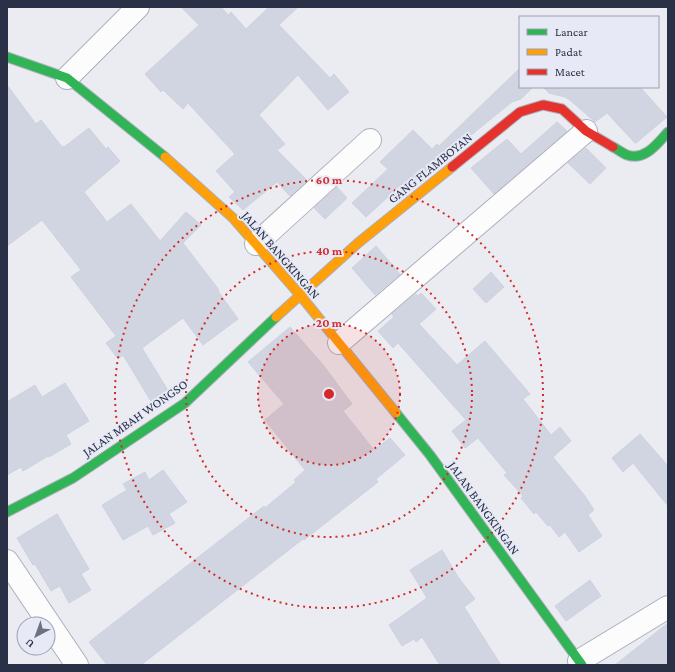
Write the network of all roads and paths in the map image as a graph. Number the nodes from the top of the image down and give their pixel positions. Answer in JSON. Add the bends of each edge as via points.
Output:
{"nodes":[{"id":1,"x":138,"y":7,"type":"edge"},
{"id":2,"x":7,"y":57,"type":"edge"},
{"id":3,"x":67,"y":78,"type":"junction"},
{"id":4,"x":586,"y":131,"type":"junction"},
{"id":5,"x":668,"y":132,"type":"edge"},
{"id":6,"x":370,"y":140,"type":"dead end"},
{"id":7,"x":256,"y":244,"type":"junction"},
{"id":8,"x":300,"y":295,"type":"junction"},
{"id":9,"x":339,"y":343,"type":"junction"},
{"id":10,"x":7,"y":512,"type":"edge"},
{"id":11,"x":7,"y":561,"type":"edge"},
{"id":12,"x":668,"y":607,"type":"edge"},
{"id":13,"x":580,"y":663,"type":"edge"},
{"id":14,"x":77,"y":665,"type":"edge"}],
"edges":[{"from":1,"to":3,"type":"street"},
{"from":2,"to":3,"type":"street","name":"JALAN BANGKINGAN"},
{"from":3,"to":7,"type":"street","name":"JALAN BANGKINGAN","via":[[150,144],[233,218]]},
{"from":4,"to":5,"type":"street","name":"GANG FLAMBOYAN","via":[[627,155],[640,156],[650,151]]},
{"from":4,"to":8,"type":"street","name":"GANG FLAMBOYAN","via":[[562,109],[543,105],[520,112],[358,242]]},
{"from":4,"to":9,"type":"street"},
{"from":6,"to":7,"type":"street"},
{"from":7,"to":8,"type":"street","name":"JALAN BANGKINGAN"},
{"from":8,"to":9,"type":"street","name":"JALAN BANGKINGAN"},
{"from":8,"to":10,"type":"street","name":"JALAN MBAH WONGSO","via":[[185,402],[73,478]]},
{"from":9,"to":13,"type":"street","name":"JALAN BANGKINGAN","via":[[430,455]]},
{"from":11,"to":14,"type":"street"},
{"from":12,"to":13,"type":"street"}]}
